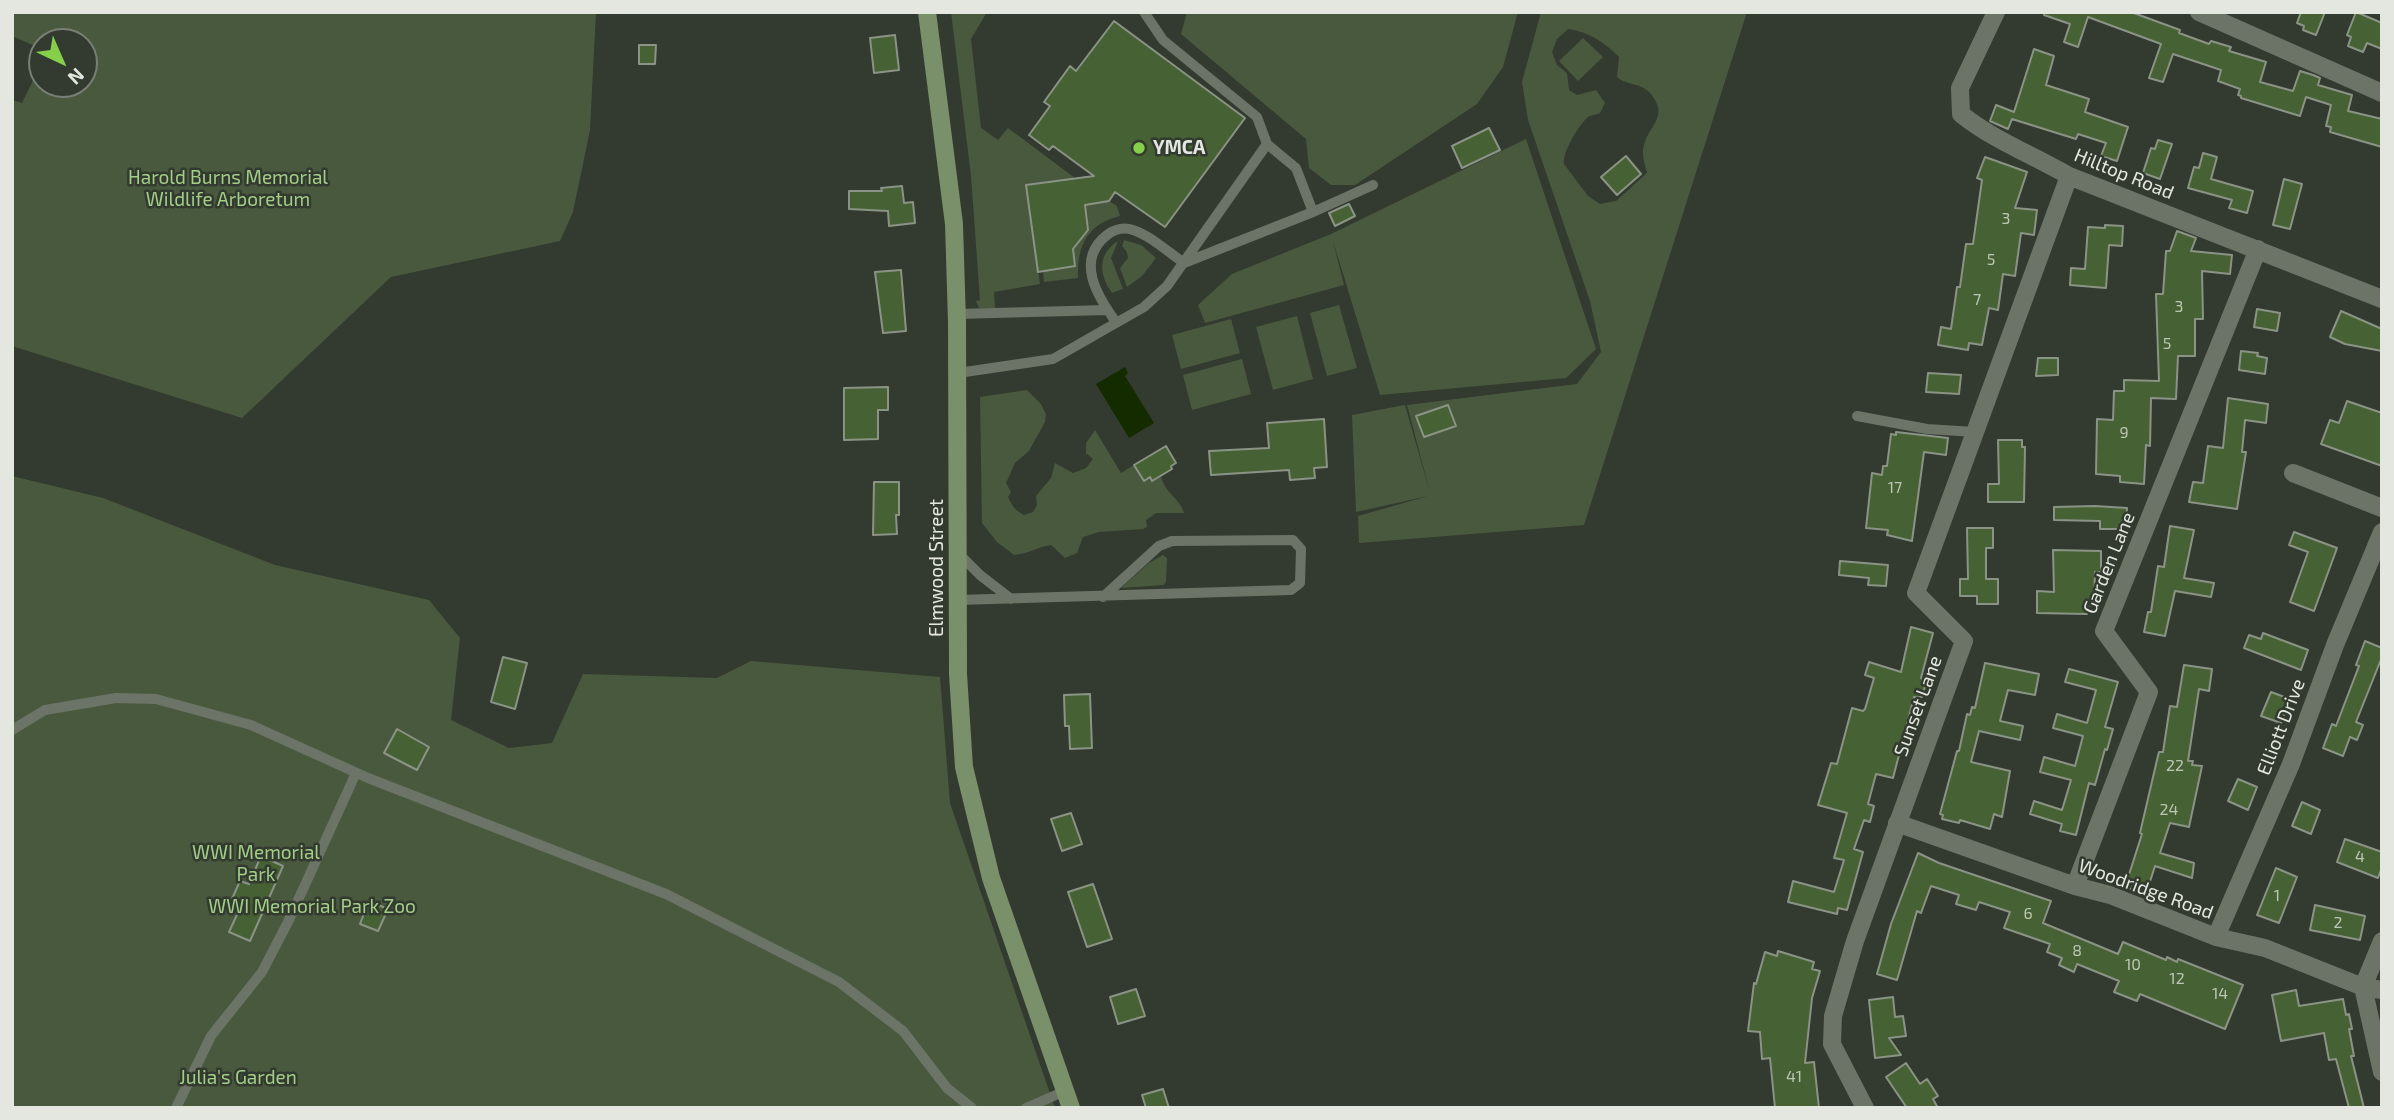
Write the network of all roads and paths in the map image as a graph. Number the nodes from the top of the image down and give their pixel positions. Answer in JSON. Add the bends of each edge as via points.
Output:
{"nodes":[{"id":1,"x":927,"y":12,"type":"edge"},
{"id":2,"x":1143,"y":12,"type":"edge"},
{"id":3,"x":1996,"y":12,"type":"edge"},
{"id":4,"x":2199,"y":12,"type":"edge"},
{"id":5,"x":2382,"y":93,"type":"edge"},
{"id":6,"x":1267,"y":144,"type":"junction"},
{"id":7,"x":2069,"y":176,"type":"junction"},
{"id":8,"x":1373,"y":185,"type":"dead end"},
{"id":9,"x":1313,"y":212,"type":"junction"},
{"id":10,"x":2258,"y":249,"type":"junction"},
{"id":11,"x":1184,"y":263,"type":"junction"},
{"id":12,"x":2382,"y":299,"type":"edge"},
{"id":13,"x":1107,"y":310,"type":"junction"},
{"id":14,"x":957,"y":314,"type":"junction"},
{"id":15,"x":1115,"y":322,"type":"junction"},
{"id":16,"x":958,"y":373,"type":"junction"},
{"id":17,"x":1857,"y":416,"type":"dead end"},
{"id":18,"x":1975,"y":432,"type":"junction"},
{"id":19,"x":2293,"y":473,"type":"dead end"},
{"id":20,"x":2382,"y":508,"type":"edge"},
{"id":21,"x":2382,"y":532,"type":"edge"},
{"id":22,"x":957,"y":553,"type":"junction"},
{"id":23,"x":1103,"y":597,"type":"junction"},
{"id":24,"x":1011,"y":599,"type":"junction"},
{"id":25,"x":958,"y":600,"type":"junction"},
{"id":26,"x":12,"y":730,"type":"edge"},
{"id":27,"x":356,"y":773,"type":"junction"},
{"id":28,"x":1897,"y":823,"type":"junction"},
{"id":29,"x":2075,"y":886,"type":"junction"},
{"id":30,"x":2216,"y":937,"type":"junction"},
{"id":31,"x":2382,"y":941,"type":"edge"},
{"id":32,"x":2363,"y":987,"type":"junction"},
{"id":33,"x":2382,"y":990,"type":"edge"},
{"id":34,"x":2382,"y":1072,"type":"edge"},
{"id":35,"x":1068,"y":1100,"type":"edge"},
{"id":36,"x":176,"y":1108,"type":"edge"},
{"id":37,"x":972,"y":1108,"type":"edge"},
{"id":38,"x":1027,"y":1108,"type":"edge"},
{"id":39,"x":1865,"y":1108,"type":"edge"}],
"edges":[{"from":1,"to":14,"type":"main road","name":"Elmwood Street","via":[[954,224]]},
{"from":2,"to":6,"type":"lane","via":[[1163,40],[1257,117]]},
{"from":3,"to":7,"type":"street","name":"Hilltop Road","via":[[1959,88],[1961,114],[1983,131]]},
{"from":4,"to":5,"type":"street"},
{"from":6,"to":9,"type":"lane","via":[[1296,168]]},
{"from":6,"to":11,"type":"lane"},
{"from":7,"to":10,"type":"street","name":"Hilltop Road"},
{"from":7,"to":18,"type":"street","name":"Sunset Lane"},
{"from":8,"to":9,"type":"lane"},
{"from":9,"to":11,"type":"lane"},
{"from":10,"to":12,"type":"street","name":"Hilltop Road"},
{"from":10,"to":29,"type":"street","name":"Garden Lane","via":[[2104,631],[2149,692]]},
{"from":11,"to":13,"type":"lane","via":[[1134,230],[1113,231],[1094,248],[1091,258],[1095,290]]},
{"from":11,"to":15,"type":"lane","via":[[1144,307]]},
{"from":13,"to":14,"type":"lane"},
{"from":13,"to":15,"type":"lane"},
{"from":14,"to":16,"type":"main road","name":"Elmwood Street"},
{"from":15,"to":16,"type":"lane","via":[[1053,359]]},
{"from":16,"to":22,"type":"main road","name":"Elmwood Street"},
{"from":17,"to":18,"type":"lane"},
{"from":18,"to":28,"type":"street","name":"Sunset Lane","via":[[1916,593],[1964,641]]},
{"from":19,"to":20,"type":"street"},
{"from":21,"to":30,"type":"street","name":"Elliott Drive","via":[[2291,764]]},
{"from":22,"to":24,"type":"lane"},
{"from":22,"to":25,"type":"main road","name":"Elmwood Street"},
{"from":23,"to":23,"type":"lane","via":[[1291,590],[1300,583],[1301,549],[1293,540],[1172,541],[1160,546]]},
{"from":23,"to":24,"type":"lane"},
{"from":24,"to":25,"type":"lane"},
{"from":25,"to":35,"type":"main road","name":"Elmwood Street","via":[[964,767],[991,878]]},
{"from":26,"to":27,"type":"lane","via":[[45,710],[116,698],[156,699],[251,725]]},
{"from":27,"to":36,"type":"lane","via":[[262,972],[211,1036]]},
{"from":27,"to":37,"type":"lane","via":[[666,894],[839,982],[903,1031],[947,1088]]},
{"from":28,"to":29,"type":"street","name":"Woodridge Road"},
{"from":28,"to":39,"type":"street","name":"Sunset Lane","via":[[1833,1016],[1832,1044]]},
{"from":29,"to":30,"type":"street","name":"Woodridge Road"},
{"from":30,"to":32,"type":"street","name":"Woodridge Road","via":[[2265,948]]},
{"from":31,"to":32,"type":"street"},
{"from":32,"to":33,"type":"street","name":"Woodridge Road"},
{"from":32,"to":34,"type":"street"},
{"from":35,"to":38,"type":"lane"}]}
